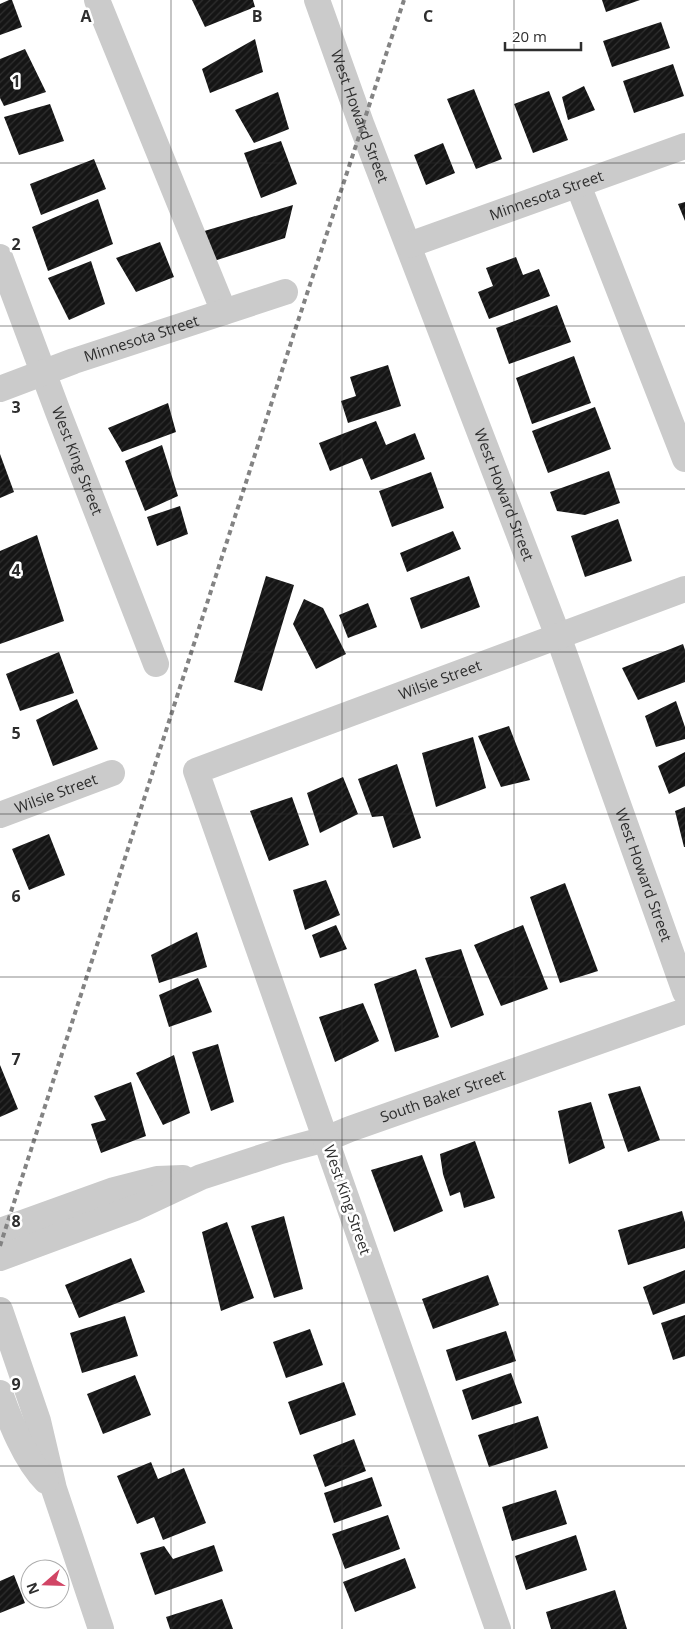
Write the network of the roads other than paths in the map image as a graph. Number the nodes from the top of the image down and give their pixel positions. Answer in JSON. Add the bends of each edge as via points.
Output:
{"nodes":[{"id":1,"x":97,"y":0,"type":"edge"},
{"id":2,"x":317,"y":0,"type":"edge"},
{"id":3,"x":685,"y":146,"type":"edge"},
{"id":4,"x":578,"y":185,"type":"junction"},
{"id":5,"x":409,"y":245,"type":"junction"},
{"id":6,"x":0,"y":257,"type":"edge"},
{"id":7,"x":285,"y":292,"type":"dead end"},
{"id":8,"x":224,"y":312,"type":"junction"},
{"id":9,"x":44,"y":372,"type":"junction"},
{"id":10,"x":0,"y":389,"type":"edge"},
{"id":11,"x":685,"y":459,"type":"edge"},
{"id":12,"x":685,"y":589,"type":"edge"},
{"id":13,"x":558,"y":636,"type":"junction"},
{"id":14,"x":156,"y":664,"type":"dead end"},
{"id":15,"x":196,"y":771,"type":"joint"},
{"id":16,"x":112,"y":773,"type":"dead end"},
{"id":17,"x":0,"y":813,"type":"edge"},
{"id":18,"x":685,"y":992,"type":"edge"},
{"id":19,"x":685,"y":1011,"type":"edge"},
{"id":20,"x":326,"y":1139,"type":"junction"},
{"id":21,"x":201,"y":1178,"type":"junction"},
{"id":22,"x":0,"y":1231,"type":"edge"},
{"id":23,"x":0,"y":1258,"type":"edge"},
{"id":24,"x":0,"y":1310,"type":"edge"},
{"id":25,"x":0,"y":1393,"type":"edge"},
{"id":26,"x":54,"y":1489,"type":"junction"},
{"id":27,"x":101,"y":1629,"type":"edge"},
{"id":28,"x":498,"y":1629,"type":"edge"}],
"edges":[{"from":1,"to":8,"type":"street"},
{"from":2,"to":5,"type":"street","name":"West Howard Street"},
{"from":3,"to":4,"type":"street","name":"Minnesota Street"},
{"from":4,"to":5,"type":"street","name":"Minnesota Street"},
{"from":4,"to":11,"type":"street"},
{"from":5,"to":13,"type":"street","name":"West Howard Street"},
{"from":6,"to":9,"type":"street","name":"West King Street"},
{"from":7,"to":8,"type":"street","name":"Minnesota Street"},
{"from":8,"to":9,"type":"street","name":"Minnesota Street"},
{"from":9,"to":10,"type":"street","name":"Minnesota Street"},
{"from":9,"to":14,"type":"street","name":"West King Street"},
{"from":12,"to":13,"type":"street","name":"Wilsie Street"},
{"from":13,"to":15,"type":"street","name":"Wilsie Street"},
{"from":13,"to":18,"type":"street","name":"West Howard Street"},
{"from":15,"to":20,"type":"street","name":"West King Street"},
{"from":16,"to":17,"type":"street","name":"Wilsie Street"},
{"from":19,"to":20,"type":"street","name":"South Baker Street"},
{"from":20,"to":21,"type":"street","name":"South Baker Street"},
{"from":20,"to":28,"type":"street","name":"West King Street"},
{"from":21,"to":22,"type":"street","name":"South Baker Street","via":[[157,1180],[123,1188]]},
{"from":21,"to":23,"type":"street","name":"South Baker Street","via":[[135,1208]]},
{"from":24,"to":26,"type":"street","via":[[38,1420]]},
{"from":25,"to":26,"type":"street","via":[[26,1450],[42,1477]]},
{"from":26,"to":27,"type":"street"}]}
